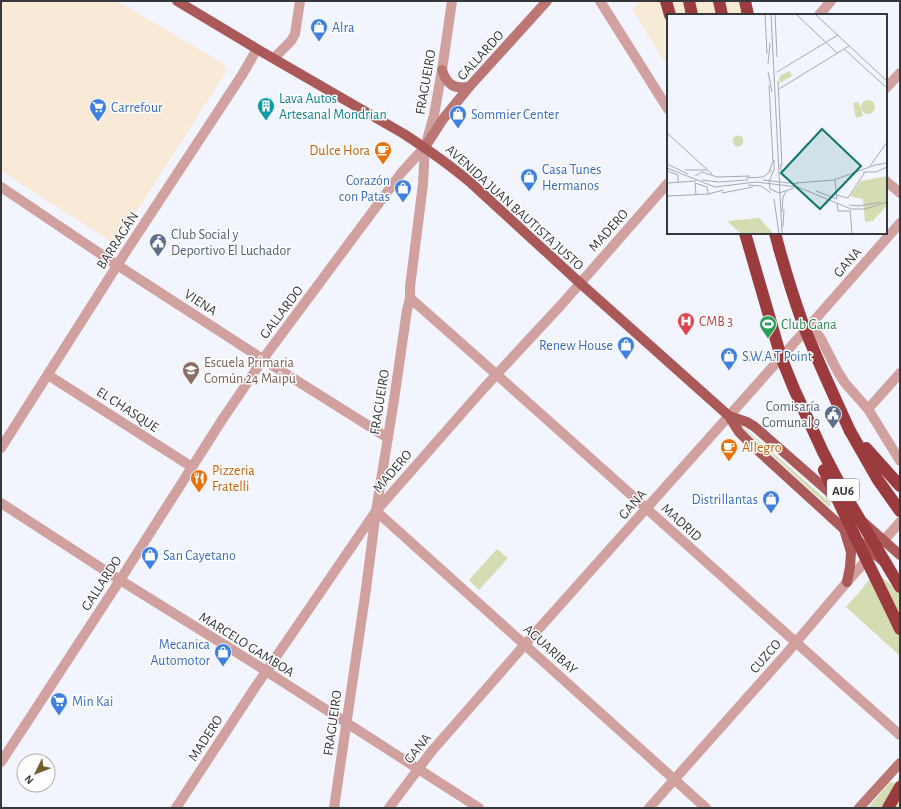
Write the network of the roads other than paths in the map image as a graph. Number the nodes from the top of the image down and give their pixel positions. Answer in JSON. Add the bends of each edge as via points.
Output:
{"nodes":[{"id":1,"x":177,"y":1,"type":"edge"},
{"id":2,"x":300,"y":1,"type":"edge"},
{"id":3,"x":452,"y":1,"type":"edge"},
{"id":4,"x":547,"y":1,"type":"edge"},
{"id":5,"x":600,"y":1,"type":"edge"},
{"id":6,"x":666,"y":1,"type":"edge"},
{"id":7,"x":689,"y":1,"type":"edge"},
{"id":8,"x":719,"y":1,"type":"edge"},
{"id":9,"x":745,"y":1,"type":"edge"},
{"id":10,"x":831,"y":1,"type":"edge"},
{"id":11,"x":670,"y":14,"type":"edge"},
{"id":12,"x":692,"y":14,"type":"edge"},
{"id":13,"x":722,"y":14,"type":"edge"},
{"id":14,"x":748,"y":14,"type":"edge"},
{"id":15,"x":820,"y":14,"type":"edge"},
{"id":16,"x":257,"y":49,"type":"junction"},
{"id":17,"x":274,"y":58,"type":"junction"},
{"id":18,"x":442,"y":70,"type":"junction"},
{"id":19,"x":900,"y":73,"type":"edge"},
{"id":20,"x":469,"y":87,"type":"junction"},
{"id":21,"x":887,"y":87,"type":"edge"},
{"id":22,"x":667,"y":107,"type":"edge"},
{"id":23,"x":425,"y":147,"type":"junction"},
{"id":24,"x":887,"y":182,"type":"edge"},
{"id":25,"x":667,"y":184,"type":"edge"},
{"id":26,"x":1,"y":187,"type":"edge"},
{"id":27,"x":900,"y":193,"type":"edge"},
{"id":28,"x":900,"y":223,"type":"edge"},
{"id":29,"x":745,"y":234,"type":"edge"},
{"id":30,"x":777,"y":234,"type":"edge"},
{"id":31,"x":117,"y":265,"type":"junction"},
{"id":32,"x":580,"y":283,"type":"junction"},
{"id":33,"x":410,"y":298,"type":"junction"},
{"id":34,"x":811,"y":324,"type":"junction"},
{"id":35,"x":263,"y":359,"type":"junction"},
{"id":36,"x":900,"y":373,"type":"edge"},
{"id":37,"x":496,"y":374,"type":"junction"},
{"id":38,"x":48,"y":375,"type":"junction"},
{"id":39,"x":794,"y":389,"type":"junction"},
{"id":40,"x":868,"y":409,"type":"junction"},
{"id":41,"x":729,"y":416,"type":"junction"},
{"id":42,"x":850,"y":431,"type":"junction"},
{"id":43,"x":388,"y":438,"type":"junction"},
{"id":44,"x":1,"y":448,"type":"edge"},
{"id":45,"x":900,"y":461,"type":"edge"},
{"id":46,"x":192,"y":467,"type":"junction"},
{"id":47,"x":900,"y":486,"type":"edge"},
{"id":48,"x":1,"y":503,"type":"edge"},
{"id":49,"x":646,"y":509,"type":"junction"},
{"id":50,"x":376,"y":511,"type":"junction"},
{"id":51,"x":900,"y":511,"type":"edge"},
{"id":52,"x":900,"y":522,"type":"edge"},
{"id":53,"x":844,"y":529,"type":"junction"},
{"id":54,"x":884,"y":540,"type":"junction"},
{"id":55,"x":872,"y":552,"type":"junction"},
{"id":56,"x":900,"y":555,"type":"edge"},
{"id":57,"x":900,"y":577,"type":"edge"},
{"id":58,"x":120,"y":580,"type":"junction"},
{"id":59,"x":847,"y":582,"type":"junction"},
{"id":60,"x":900,"y":587,"type":"edge"},
{"id":61,"x":900,"y":629,"type":"edge"},
{"id":62,"x":796,"y":642,"type":"junction"},
{"id":63,"x":525,"y":645,"type":"junction"},
{"id":64,"x":266,"y":672,"type":"junction"},
{"id":65,"x":346,"y":723,"type":"junction"},
{"id":66,"x":900,"y":735,"type":"edge"},
{"id":67,"x":1,"y":762,"type":"edge"},
{"id":68,"x":900,"y":763,"type":"edge"},
{"id":69,"x":418,"y":769,"type":"junction"},
{"id":70,"x":674,"y":780,"type":"junction"},
{"id":71,"x":900,"y":787,"type":"edge"},
{"id":72,"x":176,"y":808,"type":"edge"},
{"id":73,"x":334,"y":808,"type":"edge"},
{"id":74,"x":389,"y":808,"type":"edge"},
{"id":75,"x":478,"y":808,"type":"edge"},
{"id":76,"x":649,"y":808,"type":"edge"},
{"id":77,"x":706,"y":808,"type":"edge"},
{"id":78,"x":859,"y":808,"type":"edge"},
{"id":79,"x":888,"y":808,"type":"edge"}],
"edges":[{"from":1,"to":16,"type":"main road","name":"AVENIDA JUAN BAUTISTA JUSTO"},
{"from":2,"to":17,"type":"street","via":[[295,34]]},
{"from":3,"to":18,"type":"street","name":"FRAGUEIRO"},
{"from":4,"to":20,"type":"street","name":"GALLARDO"},
{"from":5,"to":22,"type":"street"},
{"from":6,"to":11,"type":"highway"},
{"from":7,"to":12,"type":"highway"},
{"from":8,"to":13,"type":"highway"},
{"from":9,"to":14,"type":"highway"},
{"from":10,"to":15,"type":"street"},
{"from":16,"to":17,"type":"main road","name":"AVENIDA JUAN BAUTISTA JUSTO"},
{"from":16,"to":31,"type":"street","name":"BARRAGÁN"},
{"from":17,"to":23,"type":"main road","name":"AVENIDA JUAN BAUTISTA JUSTO"},
{"from":18,"to":20,"type":"street","via":[[445,79],[452,85],[460,88]]},
{"from":18,"to":23,"type":"street","name":"FRAGUEIRO"},
{"from":19,"to":21,"type":"street"},
{"from":20,"to":23,"type":"street","name":"GALLARDO","via":[[443,119]]},
{"from":23,"to":32,"type":"main road","name":"AVENIDA JUAN BAUTISTA JUSTO","via":[[471,183]]},
{"from":23,"to":33,"type":"street","name":"FRAGUEIRO"},
{"from":23,"to":35,"type":"street","name":"GALLARDO","via":[[402,172]]},
{"from":24,"to":27,"type":"street"},
{"from":25,"to":32,"type":"street","name":"MADERO"},
{"from":26,"to":31,"type":"street","name":"VIENA"},
{"from":28,"to":34,"type":"street","name":"GANA"},
{"from":29,"to":39,"type":"highway","number":"AU6","bridge":true,"via":[[781,357]]},
{"from":30,"to":42,"type":"highway","number":"AU6","bridge":true,"via":[[779,248],[803,324]]},
{"from":31,"to":35,"type":"street","name":"VIENA"},
{"from":31,"to":38,"type":"street","name":"BARRAGÁN"},
{"from":32,"to":37,"type":"street","name":"MADERO"},
{"from":32,"to":41,"type":"main road","name":"AVENIDA JUAN BAUTISTA JUSTO"},
{"from":33,"to":37,"type":"street","name":"MADRID"},
{"from":33,"to":43,"type":"street","name":"FRAGUEIRO"},
{"from":34,"to":40,"type":"street","via":[[841,377]]},
{"from":34,"to":41,"type":"street","name":"GANA"},
{"from":35,"to":43,"type":"street","name":"VIENA"},
{"from":35,"to":46,"type":"street","name":"GALLARDO"},
{"from":36,"to":40,"type":"street"},
{"from":37,"to":49,"type":"street","name":"MADRID"},
{"from":37,"to":50,"type":"street","name":"MADERO"},
{"from":38,"to":44,"type":"street","name":"BARRAGÁN"},
{"from":38,"to":46,"type":"street","name":"EL CHASQUE"},
{"from":39,"to":60,"type":"highway","number":"AU6","bridge":true,"via":[[847,498]]},
{"from":39,"to":61,"type":"highway","bridge":true,"via":[[814,446],[839,504]]},
{"from":40,"to":45,"type":"street"},
{"from":41,"to":49,"type":"street","name":"GANA"},
{"from":41,"to":53,"type":"main road","name":"AVENIDA JUAN BAUTISTA JUSTO","via":[[739,432]]},
{"from":41,"to":54,"type":"main road","name":"AVENIDA JUAN BAUTISTA JUSTO","via":[[755,427]]},
{"from":42,"to":47,"type":"highway"},
{"from":42,"to":51,"type":"highway","number":"AU6","via":[[878,480]]},
{"from":43,"to":50,"type":"street","name":"FRAGUEIRO"},
{"from":46,"to":58,"type":"street","name":"GALLARDO"},
{"from":48,"to":58,"type":"street","name":"MARCELO GAMBOA"},
{"from":49,"to":62,"type":"street","name":"MADRID"},
{"from":49,"to":63,"type":"street","name":"GANA"},
{"from":50,"to":63,"type":"street","name":"AGUARIBAY"},
{"from":50,"to":64,"type":"street","name":"MADERO"},
{"from":50,"to":65,"type":"street","name":"FRAGUEIRO"},
{"from":52,"to":54,"type":"street","name":"CUZCO"},
{"from":53,"to":55,"type":"main road","name":"AVENIDA JUAN BAUTISTA JUSTO"},
{"from":53,"to":59,"type":"main road","via":[[851,552]]},
{"from":54,"to":55,"type":"street","name":"CUZCO"},
{"from":54,"to":56,"type":"main road","name":"AVENIDA JUAN BAUTISTA JUSTO"},
{"from":55,"to":57,"type":"main road","name":"AVENIDA JUAN BAUTISTA JUSTO"},
{"from":55,"to":59,"type":"street","name":"CUZCO"},
{"from":58,"to":64,"type":"street","name":"MARCELO GAMBOA"},
{"from":58,"to":67,"type":"street","name":"GALLARDO"},
{"from":59,"to":62,"type":"street","name":"CUZCO"},
{"from":62,"to":66,"type":"street","name":"MADRID"},
{"from":62,"to":70,"type":"street","name":"CUZCO"},
{"from":63,"to":69,"type":"street","name":"GANA"},
{"from":63,"to":70,"type":"street","name":"AGUARIBAY"},
{"from":64,"to":65,"type":"street","name":"MARCELO GAMBOA"},
{"from":64,"to":72,"type":"street","name":"MADERO"},
{"from":65,"to":69,"type":"street","name":"MARCELO GAMBOA"},
{"from":65,"to":73,"type":"street","name":"FRAGUEIRO"},
{"from":68,"to":78,"type":"street"},
{"from":69,"to":74,"type":"street","name":"GANA"},
{"from":69,"to":75,"type":"street","name":"MARCELO GAMBOA"},
{"from":70,"to":76,"type":"street","name":"CUZCO"},
{"from":70,"to":77,"type":"street","name":"AGUARIBAY"},
{"from":71,"to":79,"type":"highway"}]}
